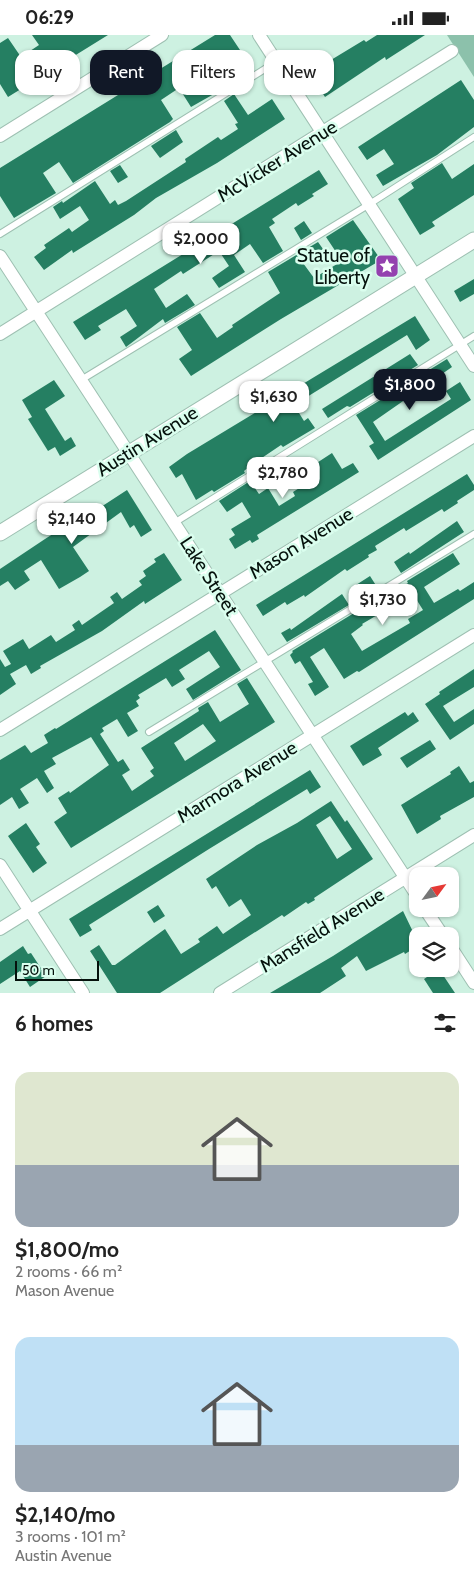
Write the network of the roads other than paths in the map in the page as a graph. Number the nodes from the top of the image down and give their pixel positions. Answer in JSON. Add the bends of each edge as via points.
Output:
{"nodes":[{"id":1,"x":162,"y":35,"type":"edge"},
{"id":2,"x":258,"y":35,"type":"edge"},
{"id":3,"x":268,"y":50,"type":"edge"},
{"id":4,"x":452,"y":51,"type":"dead end"},
{"id":5,"x":264,"y":70,"type":"edge"},
{"id":6,"x":297,"y":95,"type":"edge"},
{"id":7,"x":322,"y":133,"type":"junction"},
{"id":8,"x":0,"y":136,"type":"edge"},
{"id":9,"x":474,"y":137,"type":"edge"},
{"id":10,"x":368,"y":205,"type":"junction"},
{"id":11,"x":0,"y":234,"type":"edge"},
{"id":12,"x":474,"y":240,"type":"edge"},
{"id":13,"x":0,"y":256,"type":"edge"},
{"id":14,"x":415,"y":276,"type":"junction"},
{"id":15,"x":36,"y":311,"type":"junction"},
{"id":16,"x":0,"y":334,"type":"edge"},
{"id":17,"x":474,"y":336,"type":"edge"},
{"id":18,"x":460,"y":345,"type":"junction"},
{"id":19,"x":474,"y":366,"type":"edge"},
{"id":20,"x":81,"y":380,"type":"junction"},
{"id":21,"x":474,"y":436,"type":"edge"},
{"id":22,"x":128,"y":453,"type":"junction"},
{"id":23,"x":174,"y":523,"type":"junction"},
{"id":24,"x":0,"y":533,"type":"edge"},
{"id":25,"x":474,"y":534,"type":"edge"},
{"id":26,"x":220,"y":593,"type":"junction"},
{"id":27,"x":474,"y":635,"type":"edge"},
{"id":28,"x":265,"y":662,"type":"junction"},
{"id":29,"x":0,"y":730,"type":"edge"},
{"id":30,"x":149,"y":732,"type":"dead end"},
{"id":31,"x":312,"y":735,"type":"junction"},
{"id":32,"x":474,"y":835,"type":"edge"},
{"id":33,"x":0,"y":865,"type":"edge"},
{"id":34,"x":405,"y":878,"type":"junction"},
{"id":35,"x":409,"y":884,"type":"edge"},
{"id":36,"x":30,"y":911,"type":"junction"},
{"id":37,"x":0,"y":929,"type":"edge"},
{"id":38,"x":459,"y":960,"type":"edge"},
{"id":39,"x":474,"y":983,"type":"edge"},
{"id":40,"x":83,"y":993,"type":"edge"},
{"id":41,"x":220,"y":993,"type":"edge"}],
"edges":[{"from":1,"to":8,"type":"street"},
{"from":2,"to":3,"type":"street"},
{"from":4,"to":7,"type":"street","name":"McVicker Avenue"},
{"from":5,"to":11,"type":"lane"},
{"from":6,"to":7,"type":"street"},
{"from":7,"to":10,"type":"street"},
{"from":7,"to":15,"type":"street","name":"McVicker Avenue"},
{"from":9,"to":10,"type":"lane"},
{"from":10,"to":14,"type":"street"},
{"from":10,"to":20,"type":"lane"},
{"from":12,"to":14,"type":"street","name":"Austin Avenue"},
{"from":13,"to":15,"type":"street","name":"Lake Street"},
{"from":14,"to":18,"type":"street"},
{"from":14,"to":22,"type":"street","name":"Austin Avenue"},
{"from":15,"to":16,"type":"street","name":"McVicker Avenue"},
{"from":15,"to":20,"type":"street","name":"Lake Street"},
{"from":17,"to":18,"type":"lane"},
{"from":18,"to":19,"type":"street"},
{"from":18,"to":23,"type":"lane"},
{"from":20,"to":22,"type":"street","name":"Lake Street"},
{"from":21,"to":26,"type":"street","name":"Mason Avenue"},
{"from":22,"to":23,"type":"street","name":"Lake Street"},
{"from":22,"to":24,"type":"street","name":"Austin Avenue"},
{"from":23,"to":26,"type":"street","name":"Lake Street"},
{"from":25,"to":28,"type":"lane"},
{"from":26,"to":28,"type":"street","name":"Lake Street"},
{"from":26,"to":29,"type":"street","name":"Mason Avenue"},
{"from":27,"to":31,"type":"street","name":"Marmora Avenue"},
{"from":28,"to":30,"type":"lane"},
{"from":28,"to":31,"type":"street","name":"Lake Street"},
{"from":31,"to":34,"type":"street","name":"Lake Street"},
{"from":31,"to":36,"type":"street","name":"Marmora Avenue"},
{"from":32,"to":34,"type":"street","name":"Mansfield Avenue"},
{"from":33,"to":36,"type":"street"},
{"from":34,"to":35,"type":"street","name":"Lake Street"},
{"from":34,"to":41,"type":"street","name":"Mansfield Avenue"},
{"from":36,"to":37,"type":"street","name":"Marmora Avenue"},
{"from":36,"to":40,"type":"street"},
{"from":38,"to":39,"type":"street"}]}
